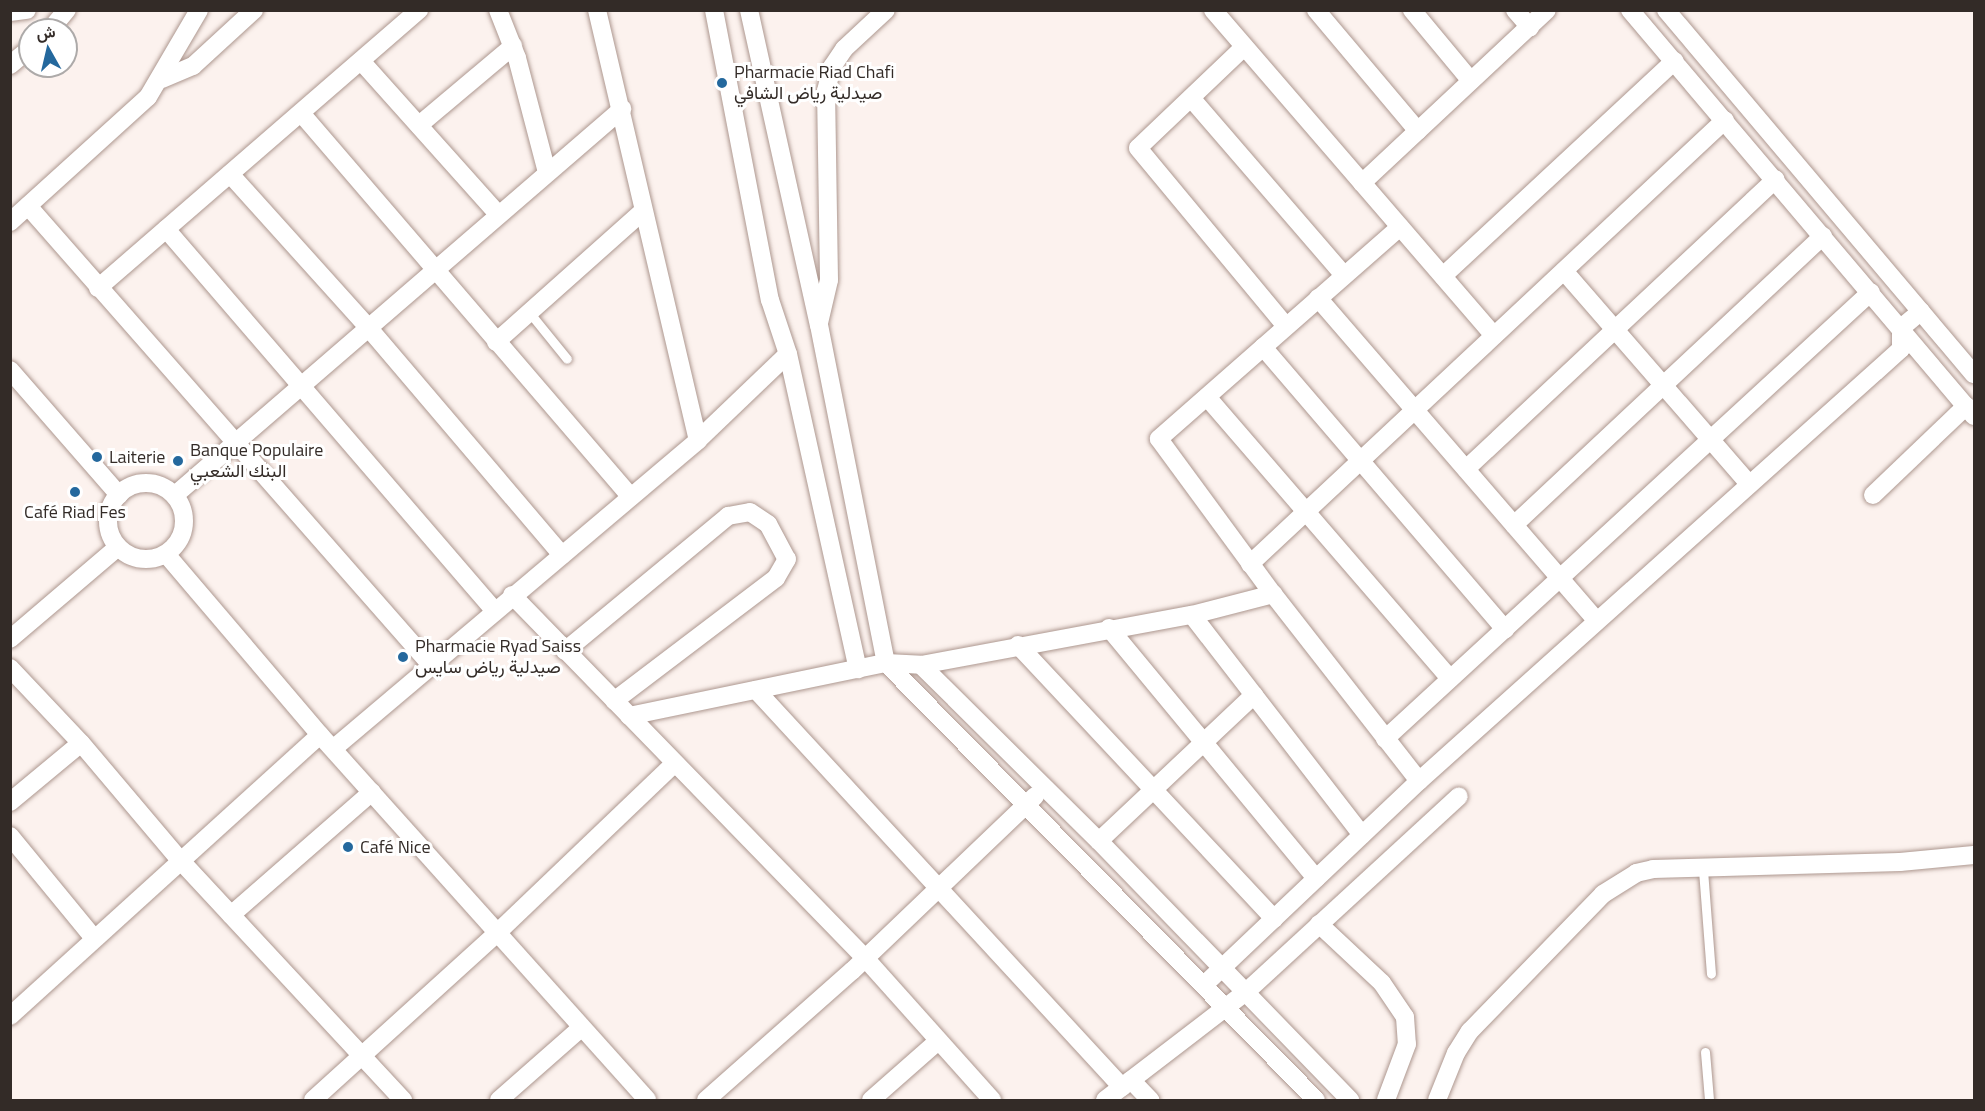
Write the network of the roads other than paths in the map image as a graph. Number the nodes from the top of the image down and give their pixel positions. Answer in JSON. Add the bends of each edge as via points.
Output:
{"nodes":[{"id":1,"x":27,"y":10,"type":"edge"},
{"id":2,"x":199,"y":10,"type":"edge"},
{"id":3,"x":254,"y":10,"type":"edge"},
{"id":4,"x":419,"y":10,"type":"edge"},
{"id":5,"x":498,"y":10,"type":"edge"},
{"id":6,"x":597,"y":10,"type":"edge"},
{"id":7,"x":714,"y":10,"type":"edge"},
{"id":8,"x":749,"y":10,"type":"edge"},
{"id":9,"x":886,"y":10,"type":"edge"},
{"id":10,"x":1213,"y":10,"type":"edge"},
{"id":11,"x":1316,"y":10,"type":"edge"},
{"id":12,"x":1412,"y":10,"type":"edge"},
{"id":13,"x":1515,"y":10,"type":"edge"},
{"id":14,"x":1548,"y":10,"type":"edge"},
{"id":15,"x":1630,"y":10,"type":"edge"},
{"id":16,"x":1666,"y":10,"type":"edge"},
{"id":17,"x":10,"y":12,"type":"edge"},
{"id":18,"x":1530,"y":27,"type":"junction"},
{"id":19,"x":513,"y":45,"type":"junction"},
{"id":20,"x":1244,"y":47,"type":"junction"},
{"id":21,"x":361,"y":61,"type":"junction"},
{"id":22,"x":1674,"y":61,"type":"junction"},
{"id":23,"x":162,"y":79,"type":"junction"},
{"id":24,"x":1471,"y":81,"type":"junction"},
{"id":25,"x":1191,"y":98,"type":"junction"},
{"id":26,"x":622,"y":109,"type":"junction"},
{"id":27,"x":301,"y":112,"type":"junction"},
{"id":28,"x":1725,"y":120,"type":"junction"},
{"id":29,"x":419,"y":125,"type":"junction"},
{"id":30,"x":1418,"y":131,"type":"junction"},
{"id":31,"x":547,"y":172,"type":"junction"},
{"id":32,"x":230,"y":174,"type":"junction"},
{"id":33,"x":1776,"y":179,"type":"junction"},
{"id":34,"x":1362,"y":183,"type":"junction"},
{"id":35,"x":28,"y":206,"type":"junction"},
{"id":36,"x":643,"y":211,"type":"junction"},
{"id":37,"x":498,"y":214,"type":"junction"},
{"id":38,"x":10,"y":222,"type":"edge"},
{"id":39,"x":1400,"y":226,"type":"junction"},
{"id":40,"x":166,"y":229,"type":"junction"},
{"id":41,"x":1823,"y":236,"type":"junction"},
{"id":42,"x":435,"y":269,"type":"junction"},
{"id":43,"x":1564,"y":271,"type":"junction"},
{"id":44,"x":1344,"y":275,"type":"junction"},
{"id":45,"x":1443,"y":276,"type":"junction"},
{"id":46,"x":98,"y":288,"type":"junction"},
{"id":47,"x":1871,"y":292,"type":"junction"},
{"id":48,"x":1318,"y":298,"type":"junction"},
{"id":49,"x":1921,"y":310,"type":"junction"},
{"id":50,"x":529,"y":312,"type":"junction"},
{"id":51,"x":819,"y":325,"type":"junction"},
{"id":52,"x":367,"y":326,"type":"junction"},
{"id":53,"x":1286,"y":326,"type":"junction"},
{"id":54,"x":1901,"y":327,"type":"junction"},
{"id":55,"x":1615,"y":330,"type":"junction"},
{"id":56,"x":1941,"y":334,"type":"junction"},
{"id":57,"x":1494,"y":336,"type":"junction"},
{"id":58,"x":496,"y":342,"type":"junction"},
{"id":59,"x":1263,"y":347,"type":"junction"},
{"id":60,"x":1901,"y":349,"type":"junction"},
{"id":61,"x":1921,"y":351,"type":"junction"},
{"id":62,"x":788,"y":354,"type":"junction"},
{"id":63,"x":567,"y":359,"type":"dead end"},
{"id":64,"x":10,"y":370,"type":"edge"},
{"id":65,"x":1974,"y":374,"type":"edge"},
{"id":66,"x":300,"y":384,"type":"junction"},
{"id":67,"x":1664,"y":386,"type":"junction"},
{"id":68,"x":1207,"y":397,"type":"junction"},
{"id":69,"x":1415,"y":410,"type":"junction"},
{"id":70,"x":1970,"y":411,"type":"edge"},
{"id":71,"x":698,"y":440,"type":"junction"},
{"id":72,"x":1710,"y":440,"type":"junction"},
{"id":73,"x":235,"y":442,"type":"junction"},
{"id":74,"x":1360,"y":460,"type":"junction"},
{"id":75,"x":1466,"y":469,"type":"junction"},
{"id":76,"x":1749,"y":484,"type":"junction"},
{"id":77,"x":119,"y":495,"type":"junction"},
{"id":78,"x":175,"y":495,"type":"junction"},
{"id":79,"x":1874,"y":495,"type":"dead end"},
{"id":80,"x":631,"y":497,"type":"junction"},
{"id":81,"x":1305,"y":512,"type":"junction"},
{"id":82,"x":1514,"y":525,"type":"junction"},
{"id":83,"x":118,"y":547,"type":"junction"},
{"id":84,"x":166,"y":554,"type":"junction"},
{"id":85,"x":562,"y":555,"type":"junction"},
{"id":86,"x":1250,"y":564,"type":"junction"},
{"id":87,"x":1560,"y":578,"type":"junction"},
{"id":88,"x":1273,"y":594,"type":"junction"},
{"id":89,"x":512,"y":595,"type":"junction"},
{"id":90,"x":494,"y":610,"type":"junction"},
{"id":91,"x":1192,"y":615,"type":"junction"},
{"id":92,"x":1596,"y":620,"type":"junction"},
{"id":93,"x":1109,"y":628,"type":"junction"},
{"id":94,"x":1505,"y":629,"type":"junction"},
{"id":95,"x":10,"y":639,"type":"edge"},
{"id":96,"x":1017,"y":645,"type":"junction"},
{"id":97,"x":565,"y":651,"type":"junction"},
{"id":98,"x":886,"y":663,"type":"junction"},
{"id":99,"x":431,"y":665,"type":"junction"},
{"id":100,"x":921,"y":665,"type":"junction"},
{"id":101,"x":10,"y":668,"type":"edge"},
{"id":102,"x":858,"y":669,"type":"junction"},
{"id":103,"x":1450,"y":679,"type":"junction"},
{"id":104,"x":756,"y":690,"type":"junction"},
{"id":105,"x":1254,"y":695,"type":"junction"},
{"id":106,"x":614,"y":701,"type":"junction"},
{"id":107,"x":629,"y":716,"type":"junction"},
{"id":108,"x":320,"y":735,"type":"junction"},
{"id":109,"x":1385,"y":739,"type":"junction"},
{"id":110,"x":1203,"y":740,"type":"junction"},
{"id":111,"x":81,"y":743,"type":"junction"},
{"id":112,"x":334,"y":748,"type":"junction"},
{"id":113,"x":674,"y":764,"type":"junction"},
{"id":114,"x":1419,"y":781,"type":"junction"},
{"id":115,"x":1044,"y":786,"type":"junction"},
{"id":116,"x":1152,"y":790,"type":"junction"},
{"id":117,"x":372,"y":792,"type":"junction"},
{"id":118,"x":1459,"y":796,"type":"dead end"},
{"id":119,"x":10,"y":802,"type":"edge"},
{"id":120,"x":1028,"y":804,"type":"junction"},
{"id":121,"x":1362,"y":835,"type":"junction"},
{"id":122,"x":10,"y":836,"type":"edge"},
{"id":123,"x":1099,"y":841,"type":"junction"},
{"id":124,"x":1974,"y":855,"type":"edge"},
{"id":125,"x":180,"y":860,"type":"junction"},
{"id":126,"x":1702,"y":870,"type":"junction"},
{"id":127,"x":1316,"y":878,"type":"junction"},
{"id":128,"x":938,"y":887,"type":"junction"},
{"id":129,"x":231,"y":915,"type":"junction"},
{"id":130,"x":1274,"y":919,"type":"junction"},
{"id":131,"x":1319,"y":924,"type":"junction"},
{"id":132,"x":497,"y":933,"type":"junction"},
{"id":133,"x":93,"y":937,"type":"junction"},
{"id":134,"x":866,"y":958,"type":"junction"},
{"id":135,"x":1222,"y":968,"type":"junction"},
{"id":136,"x":1711,"y":974,"type":"dead end"},
{"id":137,"x":1205,"y":984,"type":"junction"},
{"id":138,"x":1246,"y":992,"type":"junction"},
{"id":139,"x":1228,"y":1007,"type":"junction"},
{"id":140,"x":12,"y":1012,"type":"edge"},
{"id":141,"x":581,"y":1028,"type":"junction"},
{"id":142,"x":938,"y":1041,"type":"junction"},
{"id":143,"x":1705,"y":1052,"type":"dead end"},
{"id":144,"x":360,"y":1056,"type":"junction"},
{"id":145,"x":1126,"y":1084,"type":"junction"},
{"id":146,"x":312,"y":1101,"type":"edge"},
{"id":147,"x":403,"y":1101,"type":"edge"},
{"id":148,"x":499,"y":1101,"type":"edge"},
{"id":149,"x":647,"y":1101,"type":"edge"},
{"id":150,"x":706,"y":1101,"type":"edge"},
{"id":151,"x":871,"y":1101,"type":"edge"},
{"id":152,"x":992,"y":1101,"type":"edge"},
{"id":153,"x":1105,"y":1101,"type":"edge"},
{"id":154,"x":1150,"y":1101,"type":"edge"},
{"id":155,"x":1316,"y":1101,"type":"edge"},
{"id":156,"x":1350,"y":1101,"type":"edge"},
{"id":157,"x":1386,"y":1101,"type":"edge"},
{"id":158,"x":1437,"y":1101,"type":"edge"},
{"id":159,"x":1709,"y":1101,"type":"edge"}],
"edges":[{"from":1,"to":17,"type":"street"},
{"from":2,"to":23,"type":"street"},
{"from":3,"to":23,"type":"street","via":[[193,66]]},
{"from":4,"to":21,"type":"street"},
{"from":5,"to":19,"type":"street"},
{"from":6,"to":26,"type":"street"},
{"from":7,"to":62,"type":"street","via":[[770,300]]},
{"from":8,"to":51,"type":"street"},
{"from":9,"to":51,"type":"street","via":[[844,49],[832,67],[826,91],[829,280]]},
{"from":10,"to":20,"type":"street"},
{"from":11,"to":30,"type":"street"},
{"from":12,"to":24,"type":"street"},
{"from":13,"to":18,"type":"street"},
{"from":14,"to":18,"type":"street"},
{"from":15,"to":22,"type":"street"},
{"from":16,"to":49,"type":"street"},
{"from":18,"to":24,"type":"street"},
{"from":19,"to":29,"type":"street"},
{"from":19,"to":31,"type":"street"},
{"from":20,"to":25,"type":"street"},
{"from":20,"to":34,"type":"street"},
{"from":21,"to":27,"type":"street"},
{"from":21,"to":29,"type":"street"},
{"from":22,"to":28,"type":"street"},
{"from":22,"to":45,"type":"street"},
{"from":23,"to":35,"type":"street","via":[[133,114]]},
{"from":24,"to":30,"type":"street"},
{"from":25,"to":44,"type":"street"},
{"from":25,"to":53,"type":"street","via":[[1138,148]]},
{"from":26,"to":31,"type":"street"},
{"from":26,"to":36,"type":"street"},
{"from":27,"to":32,"type":"street"},
{"from":27,"to":42,"type":"street"},
{"from":28,"to":33,"type":"street"},
{"from":28,"to":43,"type":"street"},
{"from":29,"to":37,"type":"street"},
{"from":30,"to":34,"type":"street"},
{"from":31,"to":37,"type":"street"},
{"from":32,"to":40,"type":"street"},
{"from":32,"to":52,"type":"street"},
{"from":33,"to":41,"type":"street"},
{"from":33,"to":55,"type":"street"},
{"from":34,"to":39,"type":"street"},
{"from":35,"to":38,"type":"street"},
{"from":35,"to":46,"type":"street"},
{"from":36,"to":50,"type":"street"},
{"from":36,"to":71,"type":"street"},
{"from":37,"to":42,"type":"street"},
{"from":39,"to":44,"type":"street"},
{"from":39,"to":45,"type":"street"},
{"from":40,"to":46,"type":"street"},
{"from":40,"to":66,"type":"street"},
{"from":41,"to":47,"type":"street"},
{"from":41,"to":67,"type":"street"},
{"from":42,"to":52,"type":"street"},
{"from":42,"to":58,"type":"street"},
{"from":43,"to":55,"type":"street"},
{"from":43,"to":57,"type":"street"},
{"from":44,"to":48,"type":"street"},
{"from":45,"to":57,"type":"street"},
{"from":46,"to":73,"type":"street"},
{"from":47,"to":54,"type":"street"},
{"from":47,"to":72,"type":"street"},
{"from":48,"to":53,"type":"street"},
{"from":48,"to":69,"type":"street"},
{"from":49,"to":54,"type":"street"},
{"from":49,"to":56,"type":"street"},
{"from":50,"to":58,"type":"street"},
{"from":50,"to":63,"type":"lane"},
{"from":51,"to":98,"type":"street"},
{"from":52,"to":66,"type":"street"},
{"from":52,"to":85,"type":"street"},
{"from":53,"to":59,"type":"street"},
{"from":54,"to":60,"type":"street"},
{"from":54,"to":61,"type":"street"},
{"from":55,"to":67,"type":"street"},
{"from":55,"to":75,"type":"street"},
{"from":56,"to":61,"type":"street"},
{"from":56,"to":65,"type":"street"},
{"from":57,"to":69,"type":"street"},
{"from":58,"to":80,"type":"street"},
{"from":59,"to":68,"type":"street"},
{"from":59,"to":74,"type":"street"},
{"from":60,"to":61,"type":"street"},
{"from":60,"to":76,"type":"street"},
{"from":61,"to":70,"type":"street"},
{"from":62,"to":71,"type":"street"},
{"from":62,"to":102,"type":"street"},
{"from":64,"to":77,"type":"street"},
{"from":66,"to":73,"type":"street"},
{"from":66,"to":90,"type":"street"},
{"from":67,"to":72,"type":"street"},
{"from":67,"to":82,"type":"street"},
{"from":68,"to":81,"type":"street"},
{"from":68,"to":86,"type":"street","via":[[1159,439]]},
{"from":69,"to":74,"type":"street"},
{"from":69,"to":75,"type":"street"},
{"from":70,"to":79,"type":"street"},
{"from":71,"to":80,"type":"street"},
{"from":72,"to":76,"type":"street"},
{"from":72,"to":87,"type":"street"},
{"from":73,"to":78,"type":"street"},
{"from":73,"to":99,"type":"street"},
{"from":74,"to":81,"type":"street"},
{"from":74,"to":94,"type":"street"},
{"from":75,"to":82,"type":"street"},
{"from":76,"to":92,"type":"street"},
{"from":77,"to":78,"type":"street","via":[[145,484]]},
{"from":77,"to":83,"type":"street","via":[[108,521]]},
{"from":78,"to":84,"type":"street","via":[[184,517],[183,532]]},
{"from":80,"to":85,"type":"street"},
{"from":81,"to":86,"type":"street"},
{"from":81,"to":103,"type":"street"},
{"from":82,"to":87,"type":"street"},
{"from":83,"to":84,"type":"street","via":[[141,559]]},
{"from":83,"to":95,"type":"street"},
{"from":84,"to":108,"type":"street"},
{"from":85,"to":89,"type":"street"},
{"from":86,"to":88,"type":"street"},
{"from":87,"to":92,"type":"street"},
{"from":87,"to":94,"type":"street"},
{"from":88,"to":91,"type":"street"},
{"from":88,"to":109,"type":"street"},
{"from":89,"to":90,"type":"street"},
{"from":89,"to":97,"type":"street"},
{"from":90,"to":99,"type":"street"},
{"from":91,"to":93,"type":"street"},
{"from":91,"to":105,"type":"street"},
{"from":92,"to":114,"type":"street"},
{"from":93,"to":96,"type":"street"},
{"from":93,"to":110,"type":"street"},
{"from":94,"to":103,"type":"street"},
{"from":96,"to":100,"type":"street"},
{"from":96,"to":116,"type":"street"},
{"from":97,"to":106,"type":"street"},
{"from":97,"to":106,"type":"street","via":[[728,516],[750,512],[768,524],[787,559],[776,578]]},
{"from":98,"to":100,"type":"street"},
{"from":98,"to":102,"type":"street"},
{"from":98,"to":120,"type":"street"},
{"from":99,"to":112,"type":"street"},
{"from":100,"to":115,"type":"street"},
{"from":101,"to":111,"type":"street"},
{"from":102,"to":104,"type":"street"},
{"from":103,"to":109,"type":"street"},
{"from":104,"to":107,"type":"street"},
{"from":104,"to":128,"type":"street"},
{"from":105,"to":110,"type":"street"},
{"from":105,"to":121,"type":"street"},
{"from":106,"to":107,"type":"street"},
{"from":107,"to":113,"type":"street"},
{"from":108,"to":112,"type":"street"},
{"from":108,"to":125,"type":"street"},
{"from":109,"to":114,"type":"street"},
{"from":110,"to":116,"type":"street"},
{"from":110,"to":127,"type":"street"},
{"from":111,"to":119,"type":"street"},
{"from":111,"to":125,"type":"street"},
{"from":112,"to":117,"type":"street"},
{"from":113,"to":132,"type":"street"},
{"from":113,"to":134,"type":"street","via":[[704,790]]},
{"from":114,"to":121,"type":"street"},
{"from":115,"to":120,"type":"street"},
{"from":115,"to":123,"type":"street"},
{"from":116,"to":123,"type":"street"},
{"from":116,"to":130,"type":"street"},
{"from":117,"to":129,"type":"street"},
{"from":117,"to":132,"type":"street"},
{"from":118,"to":131,"type":"street"},
{"from":120,"to":128,"type":"street"},
{"from":120,"to":137,"type":"street"},
{"from":121,"to":127,"type":"street"},
{"from":122,"to":133,"type":"street"},
{"from":123,"to":135,"type":"street"},
{"from":124,"to":126,"type":"street"},
{"from":125,"to":129,"type":"street"},
{"from":125,"to":133,"type":"street"},
{"from":126,"to":136,"type":"lane"},
{"from":126,"to":158,"type":"street","via":[[1636,873],[1603,894],[1470,1031],[1456,1053]]},
{"from":127,"to":130,"type":"street"},
{"from":128,"to":134,"type":"street"},
{"from":128,"to":145,"type":"street"},
{"from":129,"to":144,"type":"street"},
{"from":130,"to":135,"type":"street"},
{"from":131,"to":138,"type":"street"},
{"from":131,"to":157,"type":"street","via":[[1382,983],[1405,1017],[1407,1044]]},
{"from":132,"to":141,"type":"street"},
{"from":132,"to":144,"type":"street"},
{"from":133,"to":140,"type":"street"},
{"from":134,"to":142,"type":"street"},
{"from":134,"to":150,"type":"street"},
{"from":135,"to":137,"type":"street"},
{"from":135,"to":138,"type":"street"},
{"from":137,"to":139,"type":"street"},
{"from":138,"to":139,"type":"street"},
{"from":138,"to":156,"type":"street"},
{"from":139,"to":145,"type":"street"},
{"from":139,"to":155,"type":"street"},
{"from":141,"to":148,"type":"street"},
{"from":141,"to":149,"type":"street"},
{"from":142,"to":151,"type":"street"},
{"from":142,"to":152,"type":"street"},
{"from":143,"to":159,"type":"lane"},
{"from":144,"to":146,"type":"street"},
{"from":144,"to":147,"type":"street"},
{"from":145,"to":153,"type":"street"},
{"from":145,"to":154,"type":"street"}]}
